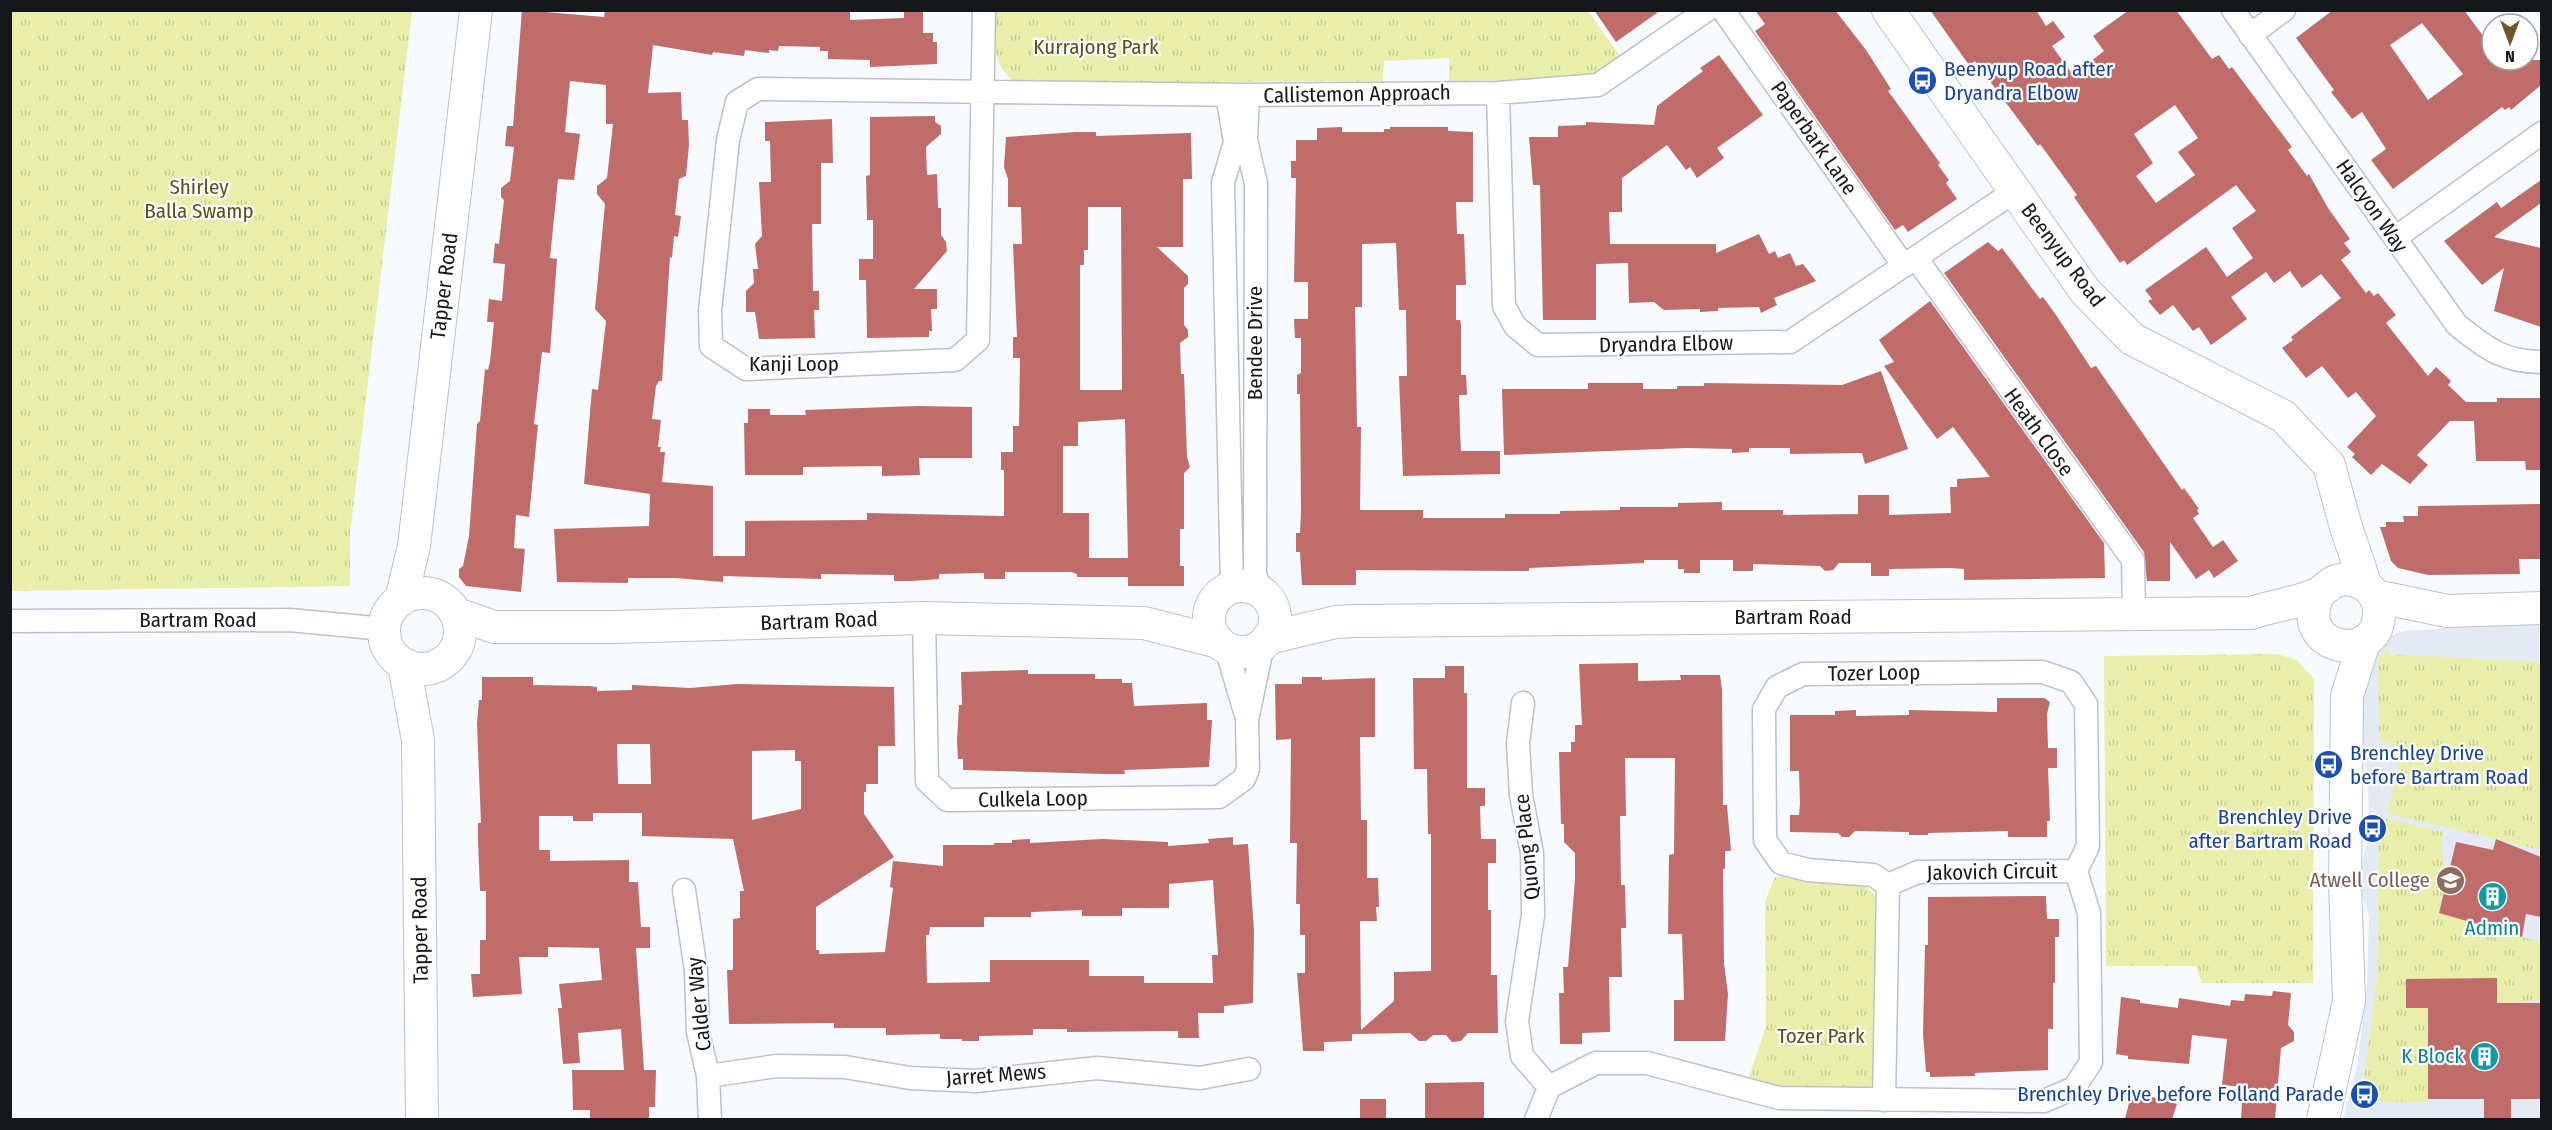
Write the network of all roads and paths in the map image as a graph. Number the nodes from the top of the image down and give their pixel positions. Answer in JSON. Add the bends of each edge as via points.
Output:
{"nodes":[{"id":1,"x":476,"y":10,"type":"edge"},
{"id":2,"x":984,"y":10,"type":"edge"},
{"id":3,"x":1707,"y":10,"type":"edge"},
{"id":4,"x":1723,"y":10,"type":"edge"},
{"id":5,"x":1888,"y":10,"type":"edge"},
{"id":6,"x":2233,"y":10,"type":"edge"},
{"id":7,"x":2284,"y":10,"type":"edge"},
{"id":8,"x":2250,"y":35,"type":"junction"},
{"id":9,"x":983,"y":91,"type":"junction"},
{"id":10,"x":1498,"y":93,"type":"junction"},
{"id":11,"x":1238,"y":95,"type":"junction"},
{"id":12,"x":2541,"y":133,"type":"edge"},
{"id":13,"x":2015,"y":191,"type":"junction"},
{"id":14,"x":2395,"y":238,"type":"junction"},
{"id":15,"x":1910,"y":262,"type":"junction"},
{"id":16,"x":2541,"y":362,"type":"edge"},
{"id":17,"x":2346,"y":527,"type":"junction"},
{"id":18,"x":2324,"y":589,"type":"junction"},
{"id":19,"x":2371,"y":591,"type":"junction"},
{"id":20,"x":1244,"y":594,"type":"junction"},
{"id":21,"x":413,"y":597,"type":"junction"},
{"id":22,"x":2541,"y":608,"type":"edge"},
{"id":23,"x":2447,"y":611,"type":"junction"},
{"id":24,"x":2251,"y":612,"type":"junction"},
{"id":25,"x":2134,"y":614,"type":"junction"},
{"id":26,"x":924,"y":618,"type":"junction"},
{"id":27,"x":10,"y":621,"type":"edge"},
{"id":28,"x":1336,"y":622,"type":"junction"},
{"id":29,"x":1144,"y":624,"type":"junction"},
{"id":30,"x":458,"y":628,"type":"junction"},
{"id":31,"x":384,"y":630,"type":"junction"},
{"id":32,"x":2321,"y":635,"type":"junction"},
{"id":33,"x":2368,"y":637,"type":"junction"},
{"id":34,"x":1265,"y":641,"type":"junction"},
{"id":35,"x":1222,"y":645,"type":"junction"},
{"id":36,"x":418,"y":667,"type":"junction"},
{"id":37,"x":2347,"y":696,"type":"junction"},
{"id":38,"x":1523,"y":703,"type":"dead end"},
{"id":39,"x":1247,"y":720,"type":"junction"},
{"id":40,"x":2076,"y":871,"type":"junction"},
{"id":41,"x":1888,"y":885,"type":"junction"},
{"id":42,"x":684,"y":890,"type":"dead end"},
{"id":43,"x":1249,"y":1069,"type":"dead end"},
{"id":44,"x":708,"y":1076,"type":"junction"},
{"id":45,"x":1549,"y":1087,"type":"junction"},
{"id":46,"x":1884,"y":1100,"type":"junction"},
{"id":47,"x":423,"y":1119,"type":"edge"},
{"id":48,"x":710,"y":1119,"type":"edge"},
{"id":49,"x":1536,"y":1119,"type":"edge"},
{"id":50,"x":2323,"y":1119,"type":"edge"}],
"edges":[{"from":1,"to":21,"type":"street","name":"Tapper Road","via":[[411,562]]},
{"from":2,"to":9,"type":"street"},
{"from":3,"to":10,"type":"street","name":"Callistemon Approach","via":[[1598,85]]},
{"from":4,"to":15,"type":"street","name":"Paperbark Lane"},
{"from":5,"to":13,"type":"street","name":"Beenyup Road"},
{"from":6,"to":8,"type":"street","name":"Halcyon Way"},
{"from":7,"to":8,"type":"street"},
{"from":8,"to":14,"type":"street","name":"Halcyon Way"},
{"from":9,"to":9,"type":"street","name":"Kanji Loop","via":[[758,89],[737,102],[728,140],[710,311],[711,346],[746,369],[955,360],[978,340]]},
{"from":9,"to":11,"type":"street","name":"Callistemon Approach"},
{"from":10,"to":11,"type":"street","name":"Callistemon Approach"},
{"from":10,"to":15,"type":"street","name":"Dryandra Elbow","via":[[1504,306],[1515,326],[1538,345],[1790,342]]},
{"from":11,"to":20,"type":"street","name":"Bendee Drive","via":[[1235,142],[1223,183]]},
{"from":11,"to":20,"type":"street","name":"Bendee Drive","via":[[1256,184],[1255,573]]},
{"from":12,"to":14,"type":"street"},
{"from":13,"to":15,"type":"street","name":"Dryandra Elbow"},
{"from":13,"to":17,"type":"street","name":"Beenyup Road","via":[[2085,291],[2132,339],[2283,417],[2329,465]]},
{"from":14,"to":16,"type":"street","name":"Halcyon Way","via":[[2457,325],[2490,351]]},
{"from":15,"to":25,"type":"street","name":"Heath Close","via":[[2133,561]]},
{"from":17,"to":18,"type":"street"},
{"from":17,"to":19,"type":"street","name":"Beenyup Road"},
{"from":18,"to":19,"type":"street","via":[[2341,580],[2354,580]]},
{"from":18,"to":24,"type":"street","name":"Bartram Road"},
{"from":18,"to":32,"type":"street","via":[[2313,605],[2313,618]]},
{"from":19,"to":23,"type":"street"},
{"from":19,"to":33,"type":"street","via":[[2380,608],[2379,621]]},
{"from":20,"to":28,"type":"street","name":"Bartram Road"},
{"from":20,"to":29,"type":"street","name":"Bartram Road"},
{"from":20,"to":34,"type":"street","via":[[1275,617]]},
{"from":20,"to":35,"type":"street","via":[[1209,616],[1213,635]]},
{"from":21,"to":30,"type":"street","via":[[438,596],[449,604]]},
{"from":21,"to":31,"type":"street","via":[[387,618]]},
{"from":22,"to":23,"type":"street"},
{"from":23,"to":33,"type":"street"},
{"from":24,"to":25,"type":"street","name":"Bartram Road"},
{"from":24,"to":32,"type":"street","name":"Bartram Road"},
{"from":25,"to":28,"type":"street","name":"Bartram Road"},
{"from":26,"to":29,"type":"street","name":"Bartram Road"},
{"from":26,"to":30,"type":"street","name":"Bartram Road"},
{"from":26,"to":39,"type":"street","name":"Culkela Loop","via":[[927,781],[947,800],[1219,797],[1244,779],[1248,769]]},
{"from":27,"to":31,"type":"street","name":"Bartram Road","via":[[290,620]]},
{"from":28,"to":34,"type":"street","name":"Bartram Road"},
{"from":29,"to":35,"type":"street","name":"Bartram Road"},
{"from":30,"to":36,"type":"street","via":[[454,653],[444,663]]},
{"from":31,"to":36,"type":"street","via":[[393,656]]},
{"from":32,"to":33,"type":"street","via":[[2338,646],[2351,646]]},
{"from":32,"to":37,"type":"street"},
{"from":33,"to":37,"type":"street"},
{"from":34,"to":35,"type":"street","via":[[1249,651]]},
{"from":34,"to":39,"type":"street","name":"Culkela Loop"},
{"from":35,"to":39,"type":"street","name":"Culkela Loop"},
{"from":36,"to":47,"type":"street","name":"Tapper Road"},
{"from":37,"to":50,"type":"street","via":[[2345,883],[2349,1001]]},
{"from":38,"to":45,"type":"street","name":"Quong Place","via":[[1518,743],[1521,795],[1532,853],[1533,915],[1516,1021],[1522,1056]]},
{"from":40,"to":41,"type":"street","name":"Jakovich Circuit","via":[[1918,872]]},
{"from":40,"to":41,"type":"street","name":"Tozer Loop","via":[[2088,846],[2086,704],[2071,682],[2043,672],[1803,674],[1777,687],[1764,709],[1765,840],[1781,863],[1808,870],[1873,875]]},
{"from":40,"to":46,"type":"street","name":"Jakovich Circuit","via":[[2089,913],[2091,1062],[2074,1088],[2044,1101]]},
{"from":41,"to":46,"type":"street"},
{"from":42,"to":44,"type":"street","name":"Calder Way","via":[[696,971],[698,1032]]},
{"from":43,"to":44,"type":"street","name":"Jarret Mews","via":[[1200,1078],[1097,1068],[976,1081],[910,1078],[845,1067],[777,1066]]},
{"from":44,"to":48,"type":"street","name":"Calder Way"},
{"from":45,"to":46,"type":"street","name":"Jakovich Circuit","via":[[1596,1063],[1647,1063],[1779,1098]]},
{"from":45,"to":49,"type":"street"}]}
